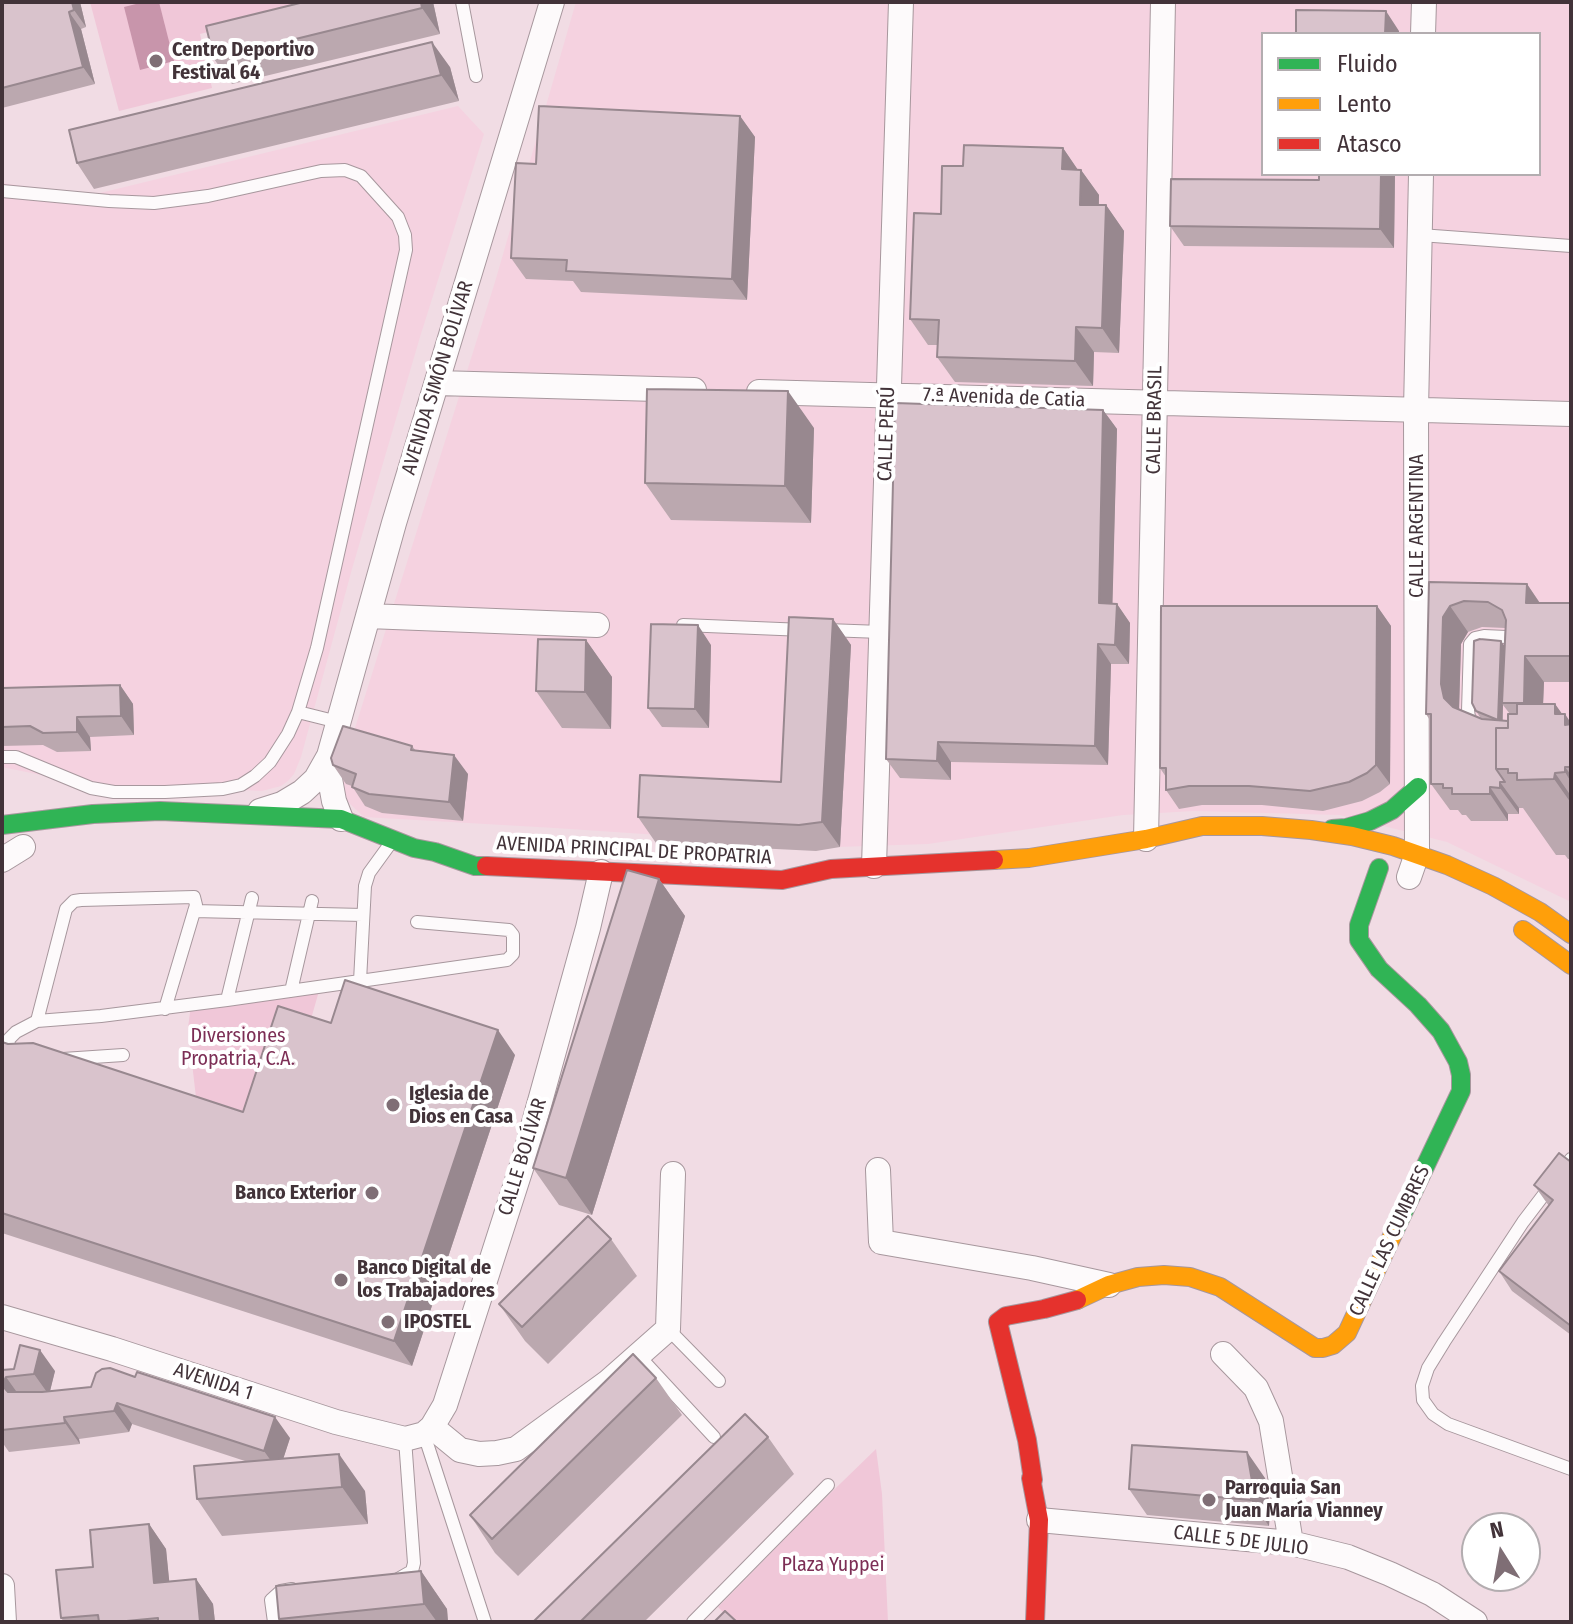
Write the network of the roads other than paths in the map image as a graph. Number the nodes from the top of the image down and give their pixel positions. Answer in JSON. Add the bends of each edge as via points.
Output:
{"nodes":[{"id":1,"x":462,"y":2,"type":"edge"},
{"id":2,"x":552,"y":2,"type":"edge"},
{"id":3,"x":901,"y":2,"type":"edge"},
{"id":4,"x":1163,"y":2,"type":"edge"},
{"id":5,"x":1424,"y":2,"type":"edge"},
{"id":6,"x":1423,"y":32,"type":"edge"},
{"id":7,"x":476,"y":76,"type":"dead end"},
{"id":8,"x":1421,"y":176,"type":"edge"},
{"id":9,"x":2,"y":191,"type":"edge"},
{"id":10,"x":1420,"y":235,"type":"junction"},
{"id":11,"x":1571,"y":246,"type":"edge"},
{"id":12,"x":437,"y":383,"type":"junction"},
{"id":13,"x":888,"y":395,"type":"junction"},
{"id":14,"x":1155,"y":403,"type":"junction"},
{"id":15,"x":1416,"y":410,"type":"junction"},
{"id":16,"x":1571,"y":414,"type":"edge"},
{"id":17,"x":368,"y":616,"type":"junction"},
{"id":18,"x":597,"y":625,"type":"dead end"},
{"id":19,"x":671,"y":625,"type":"edge"},
{"id":20,"x":881,"y":632,"type":"junction"},
{"id":21,"x":1514,"y":662,"type":"edge"},
{"id":22,"x":298,"y":712,"type":"junction"},
{"id":23,"x":338,"y":722,"type":"junction"},
{"id":24,"x":1487,"y":730,"type":"edge"},
{"id":25,"x":329,"y":756,"type":"junction"},
{"id":26,"x":2,"y":757,"type":"edge"},
{"id":27,"x":1418,"y":787,"type":"junction"},
{"id":28,"x":247,"y":814,"type":"junction"},
{"id":29,"x":2,"y":825,"type":"edge"},
{"id":30,"x":346,"y":830,"type":"junction"},
{"id":31,"x":1311,"y":830,"type":"junction"},
{"id":32,"x":1146,"y":839,"type":"junction"},
{"id":33,"x":392,"y":840,"type":"junction"},
{"id":34,"x":462,"y":846,"type":"dead end"},
{"id":35,"x":21,"y":847,"type":"edge"},
{"id":36,"x":1188,"y":847,"type":"dead end"},
{"id":37,"x":435,"y":852,"type":"junction"},
{"id":38,"x":2,"y":860,"type":"edge"},
{"id":39,"x":795,"y":860,"type":"dead end"},
{"id":40,"x":1358,"y":862,"type":"dead end"},
{"id":41,"x":874,"y":866,"type":"junction"},
{"id":42,"x":1379,"y":868,"type":"junction"},
{"id":43,"x":831,"y":869,"type":"junction"},
{"id":44,"x":1417,"y":871,"type":"junction"},
{"id":45,"x":601,"y":872,"type":"junction"},
{"id":46,"x":252,"y":898,"type":"dead end"},
{"id":47,"x":311,"y":907,"type":"junction"},
{"id":48,"x":194,"y":911,"type":"junction"},
{"id":49,"x":249,"y":911,"type":"junction"},
{"id":50,"x":363,"y":915,"type":"junction"},
{"id":51,"x":1548,"y":917,"type":"junction"},
{"id":52,"x":1505,"y":920,"type":"dead end"},
{"id":53,"x":417,"y":922,"type":"dead end"},
{"id":54,"x":1571,"y":934,"type":"edge"},
{"id":55,"x":1535,"y":938,"type":"junction"},
{"id":56,"x":1571,"y":965,"type":"edge"},
{"id":57,"x":360,"y":981,"type":"junction"},
{"id":58,"x":291,"y":991,"type":"junction"},
{"id":59,"x":227,"y":1000,"type":"junction"},
{"id":60,"x":165,"y":1009,"type":"junction"},
{"id":61,"x":37,"y":1021,"type":"junction"},
{"id":62,"x":123,"y":1055,"type":"dead end"},
{"id":63,"x":45,"y":1060,"type":"edge"},
{"id":64,"x":29,"y":1061,"type":"edge"},
{"id":65,"x":1571,"y":1159,"type":"edge"},
{"id":66,"x":878,"y":1170,"type":"dead end"},
{"id":67,"x":673,"y":1174,"type":"dead end"},
{"id":68,"x":1109,"y":1285,"type":"junction"},
{"id":69,"x":2,"y":1317,"type":"edge"},
{"id":70,"x":668,"y":1329,"type":"junction"},
{"id":71,"x":1223,"y":1354,"type":"dead end"},
{"id":72,"x":639,"y":1356,"type":"junction"},
{"id":73,"x":719,"y":1381,"type":"dead end"},
{"id":74,"x":421,"y":1434,"type":"junction"},
{"id":75,"x":714,"y":1437,"type":"dead end"},
{"id":76,"x":1571,"y":1469,"type":"edge"},
{"id":77,"x":828,"y":1485,"type":"dead end"},
{"id":78,"x":1039,"y":1520,"type":"junction"},
{"id":79,"x":1291,"y":1543,"type":"junction"},
{"id":80,"x":384,"y":1580,"type":"edge"},
{"id":81,"x":2,"y":1586,"type":"edge"},
{"id":82,"x":306,"y":1587,"type":"edge"},
{"id":83,"x":4,"y":1622,"type":"edge"},
{"id":84,"x":274,"y":1622,"type":"edge"},
{"id":85,"x":485,"y":1622,"type":"edge"},
{"id":86,"x":693,"y":1622,"type":"edge"},
{"id":87,"x":1035,"y":1622,"type":"edge"},
{"id":88,"x":1475,"y":1622,"type":"edge"}],
"edges":[{"from":1,"to":7,"type":"lane"},
{"from":2,"to":12,"type":"street","name":"AVENIDA SIMÓN BOLÍVAR"},
{"from":3,"to":13,"type":"street","name":"CALLE PERÚ"},
{"from":4,"to":14,"type":"street","name":"CALLE BRASIL"},
{"from":5,"to":6,"type":"street"},
{"from":8,"to":10,"type":"street","name":"CALLE ARGENTINA"},
{"from":9,"to":22,"type":"lane","via":[[154,203],[345,170],[361,176],[398,217],[406,250]]},
{"from":10,"to":11,"type":"lane"},
{"from":10,"to":15,"type":"street","name":"CALLE ARGENTINA"},
{"from":12,"to":13,"type":"street","name":"7.ª Avenida de Catia"},
{"from":12,"to":17,"type":"street","name":"AVENIDA SIMÓN BOLÍVAR"},
{"from":13,"to":14,"type":"street","name":"7.ª Avenida de Catia"},
{"from":13,"to":20,"type":"street","name":"CALLE PERÚ"},
{"from":14,"to":15,"type":"street","name":"7.ª Avenida de Catia"},
{"from":14,"to":32,"type":"street","name":"CALLE BRASIL"},
{"from":15,"to":16,"type":"street","name":"7.ª Avenida de Catia"},
{"from":15,"to":27,"type":"street","name":"CALLE ARGENTINA"},
{"from":17,"to":18,"type":"street"},
{"from":17,"to":23,"type":"street","name":"AVENIDA SIMÓN BOLÍVAR"},
{"from":19,"to":20,"type":"lane"},
{"from":20,"to":41,"type":"street","name":"CALLE PERÚ"},
{"from":21,"to":24,"type":"lane","via":[[1515,646],[1506,637],[1484,636],[1470,644],[1469,717]]},
{"from":22,"to":23,"type":"lane"},
{"from":22,"to":26,"type":"lane","via":[[270,762],[241,785],[223,789],[114,792],[16,757]]},
{"from":23,"to":25,"type":"street","name":"AVENIDA SIMÓN BOLÍVAR"},
{"from":25,"to":28,"type":"street","name":"AVENIDA SIMÓN BOLÍVAR","via":[[302,792]]},
{"from":25,"to":30,"type":"street","name":"AVENIDA SIMÓN BOLÍVAR","via":[[334,801]]},
{"from":27,"to":31,"type":"main road","via":[[1370,821]]},
{"from":27,"to":44,"type":"street","name":"CALLE ARGENTINA"},
{"from":28,"to":29,"type":"main road","name":"AVENIDA PRINCIPAL DE PROPATRIA","via":[[93,814]]},
{"from":28,"to":30,"type":"main road","name":"AVENIDA PRINCIPAL DE PROPATRIA"},
{"from":30,"to":33,"type":"main road","name":"AVENIDA PRINCIPAL DE PROPATRIA"},
{"from":31,"to":32,"type":"main road","name":"AVENIDA PRINCIPAL DE PROPATRIA","via":[[1202,826]]},
{"from":31,"to":44,"type":"main road","name":"AVENIDA PRINCIPAL DE PROPATRIA","via":[[1352,836]]},
{"from":32,"to":36,"type":"main road","name":"AVENIDA PRINCIPAL DE PROPATRIA"},
{"from":32,"to":41,"type":"main road","name":"AVENIDA PRINCIPAL DE PROPATRIA","via":[[1029,858]]},
{"from":33,"to":37,"type":"main road","name":"AVENIDA PRINCIPAL DE PROPATRIA"},
{"from":33,"to":50,"type":"lane","via":[[369,873]]},
{"from":34,"to":37,"type":"main road","name":"AVENIDA PRINCIPAL DE PROPATRIA"},
{"from":35,"to":38,"type":"street"},
{"from":37,"to":45,"type":"main road","name":"AVENIDA PRINCIPAL DE PROPATRIA","via":[[475,866]]},
{"from":39,"to":43,"type":"main road","name":"AVENIDA PRINCIPAL DE PROPATRIA"},
{"from":40,"to":42,"type":"main road","name":"AVENIDA PRINCIPAL DE PROPATRIA"},
{"from":41,"to":43,"type":"main road","name":"AVENIDA PRINCIPAL DE PROPATRIA"},
{"from":42,"to":44,"type":"main road","name":"AVENIDA PRINCIPAL DE PROPATRIA"},
{"from":42,"to":68,"type":"main road","name":"CALLE LAS CUMBRES","via":[[1359,925],[1359,940],[1379,969],[1441,1031],[1458,1062],[1461,1091],[1347,1333],[1333,1345],[1315,1348],[1220,1287],[1190,1277],[1138,1277]]},
{"from":43,"to":45,"type":"main road","name":"AVENIDA PRINCIPAL DE PROPATRIA","via":[[782,880]]},
{"from":44,"to":51,"type":"main road","name":"AVENIDA PRINCIPAL DE PROPATRIA","via":[[1447,865]]},
{"from":45,"to":74,"type":"street","name":"CALLE BOLÍVAR","via":[[524,1159],[445,1405]]},
{"from":46,"to":49,"type":"lane"},
{"from":47,"to":49,"type":"lane"},
{"from":47,"to":50,"type":"lane"},
{"from":47,"to":58,"type":"lane"},
{"from":48,"to":49,"type":"lane"},
{"from":48,"to":60,"type":"lane"},
{"from":48,"to":61,"type":"lane","via":[[196,900],[190,896],[70,904]]},
{"from":49,"to":59,"type":"lane"},
{"from":50,"to":57,"type":"lane"},
{"from":51,"to":54,"type":"main road","name":"AVENIDA PRINCIPAL DE PROPATRIA"},
{"from":51,"to":55,"type":"main road"},
{"from":52,"to":55,"type":"main road"},
{"from":53,"to":57,"type":"lane","via":[[509,930],[513,954],[507,960]]},
{"from":55,"to":56,"type":"main road"},
{"from":57,"to":58,"type":"lane"},
{"from":58,"to":59,"type":"lane"},
{"from":59,"to":60,"type":"lane"},
{"from":60,"to":61,"type":"lane"},
{"from":61,"to":64,"type":"lane","via":[[9,1039],[8,1049]]},
{"from":62,"to":63,"type":"lane"},
{"from":65,"to":76,"type":"lane","via":[[1444,1342],[1422,1386],[1423,1400],[1448,1424]]},
{"from":66,"to":68,"type":"street","name":"CALLE LAS CUMBRES","via":[[881,1242]]},
{"from":67,"to":70,"type":"street"},
{"from":68,"to":78,"type":"main road","via":[[1077,1300],[998,1322],[1027,1440]]},
{"from":69,"to":74,"type":"street","name":"AVENIDA 1","via":[[110,1356],[336,1422]]},
{"from":70,"to":72,"type":"street"},
{"from":70,"to":73,"type":"lane"},
{"from":71,"to":79,"type":"street","via":[[1256,1388],[1271,1421]]},
{"from":72,"to":74,"type":"street","via":[[516,1449],[479,1454]]},
{"from":72,"to":75,"type":"lane"},
{"from":74,"to":80,"type":"lane","via":[[412,1571]]},
{"from":74,"to":85,"type":"lane"},
{"from":77,"to":86,"type":"lane"},
{"from":78,"to":79,"type":"street","name":"CALLE 5 DE JULIO"},
{"from":78,"to":87,"type":"main road"},
{"from":79,"to":88,"type":"street","name":"CALLE 5 DE JULIO","via":[[1390,1574]]},
{"from":81,"to":83,"type":"street"},
{"from":82,"to":84,"type":"lane","via":[[274,1596]]}]}
